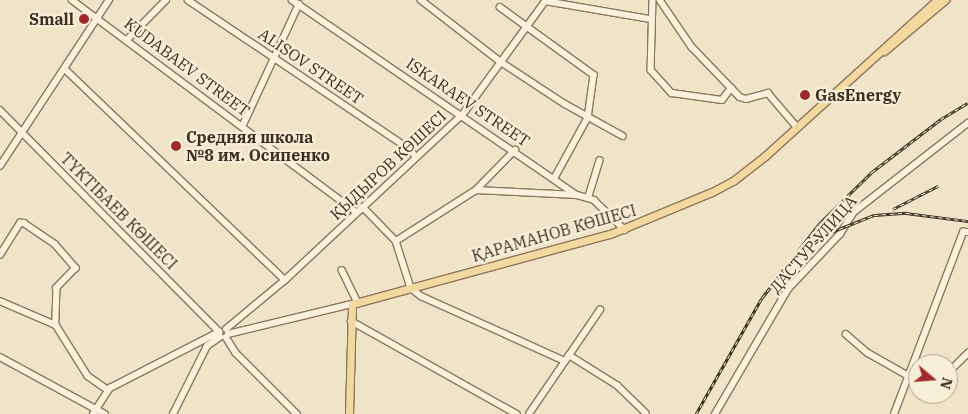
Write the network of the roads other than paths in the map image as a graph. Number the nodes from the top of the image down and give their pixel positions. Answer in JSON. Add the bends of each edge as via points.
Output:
{"nodes":[{"id":1,"x":72,"y":0,"type":"edge"},
{"id":2,"x":109,"y":0,"type":"edge"},
{"id":3,"x":166,"y":0,"type":"edge"},
{"id":4,"x":188,"y":0,"type":"edge"},
{"id":5,"x":292,"y":0,"type":"edge"},
{"id":6,"x":421,"y":0,"type":"edge"},
{"id":7,"x":546,"y":0,"type":"edge"},
{"id":8,"x":653,"y":0,"type":"edge"},
{"id":9,"x":660,"y":0,"type":"edge"},
{"id":10,"x":937,"y":0,"type":"edge"},
{"id":11,"x":945,"y":0,"type":"edge"},
{"id":12,"x":299,"y":4,"type":"junction"},
{"id":13,"x":500,"y":8,"type":"dead end"},
{"id":14,"x":98,"y":18,"type":"junction"},
{"id":15,"x":650,"y":19,"type":"junction"},
{"id":16,"x":526,"y":27,"type":"junction"},
{"id":17,"x":128,"y":39,"type":"junction"},
{"id":18,"x":274,"y":59,"type":"junction"},
{"id":19,"x":501,"y":62,"type":"junction"},
{"id":20,"x":866,"y":65,"type":"junction"},
{"id":21,"x":65,"y":69,"type":"junction"},
{"id":22,"x":731,"y":88,"type":"junction"},
{"id":23,"x":0,"y":110,"type":"edge"},
{"id":24,"x":463,"y":114,"type":"junction"},
{"id":25,"x":588,"y":118,"type":"junction"},
{"id":26,"x":968,"y":123,"type":"edge"},
{"id":27,"x":243,"y":125,"type":"junction"},
{"id":28,"x":797,"y":127,"type":"junction"},
{"id":29,"x":22,"y":133,"type":"junction"},
{"id":30,"x":623,"y":136,"type":"dead end"},
{"id":31,"x":515,"y":150,"type":"junction"},
{"id":32,"x":416,"y":157,"type":"junction"},
{"id":33,"x":600,"y":161,"type":"dead end"},
{"id":34,"x":0,"y":166,"type":"edge"},
{"id":35,"x":555,"y":178,"type":"junction"},
{"id":36,"x":476,"y":190,"type":"junction"},
{"id":37,"x":577,"y":195,"type":"junction"},
{"id":38,"x":588,"y":198,"type":"junction"},
{"id":39,"x":363,"y":207,"type":"junction"},
{"id":40,"x":356,"y":212,"type":"junction"},
{"id":41,"x":624,"y":230,"type":"junction"},
{"id":42,"x":968,"y":232,"type":"edge"},
{"id":43,"x":396,"y":241,"type":"junction"},
{"id":44,"x":0,"y":255,"type":"edge"},
{"id":45,"x":342,"y":270,"type":"dead end"},
{"id":46,"x":285,"y":280,"type":"junction"},
{"id":47,"x":411,"y":288,"type":"junction"},
{"id":48,"x":0,"y":301,"type":"edge"},
{"id":49,"x":355,"y":304,"type":"junction"},
{"id":50,"x":600,"y":310,"type":"dead end"},
{"id":51,"x":351,"y":321,"type":"junction"},
{"id":52,"x":56,"y":325,"type":"junction"},
{"id":53,"x":223,"y":333,"type":"junction"},
{"id":54,"x":846,"y":334,"type":"dead end"},
{"id":55,"x":203,"y":338,"type":"junction"},
{"id":56,"x":207,"y":346,"type":"junction"},
{"id":57,"x":968,"y":353,"type":"edge"},
{"id":58,"x":0,"y":357,"type":"edge"},
{"id":59,"x":567,"y":358,"type":"junction"},
{"id":60,"x":958,"y":363,"type":"edge"},
{"id":61,"x":907,"y":375,"type":"junction"},
{"id":62,"x":108,"y":390,"type":"junction"},
{"id":63,"x":94,"y":411,"type":"edge"},
{"id":64,"x":646,"y":413,"type":"edge"},
{"id":65,"x":105,"y":414,"type":"edge"},
{"id":66,"x":173,"y":414,"type":"edge"},
{"id":67,"x":297,"y":414,"type":"edge"},
{"id":68,"x":349,"y":414,"type":"edge"},
{"id":69,"x":517,"y":414,"type":"edge"},
{"id":70,"x":530,"y":414,"type":"edge"},
{"id":71,"x":715,"y":414,"type":"edge"},
{"id":72,"x":894,"y":414,"type":"edge"}],
"edges":[{"from":1,"to":14,"type":"street","name":"KUDABAEV STREET"},
{"from":2,"to":14,"type":"street"},
{"from":3,"to":17,"type":"street"},
{"from":4,"to":18,"type":"street","name":"ALISOV STREET"},
{"from":5,"to":12,"type":"street","name":"ISKARAEV STREET"},
{"from":6,"to":19,"type":"street"},
{"from":7,"to":15,"type":"street"},
{"from":7,"to":16,"type":"street","name":"ҚЫДЫРОВ КӨШЕСІ"},
{"from":8,"to":15,"type":"street"},
{"from":9,"to":22,"type":"street","via":[[692,47]]},
{"from":10,"to":20,"type":"main road","name":"ҚАРАМАНОВ КӨШЕСІ"},
{"from":11,"to":20,"type":"main road"},
{"from":12,"to":18,"type":"street"},
{"from":12,"to":24,"type":"street","name":"ISKARAEV STREET"},
{"from":13,"to":16,"type":"street"},
{"from":14,"to":17,"type":"street","name":"KUDABAEV STREET"},
{"from":14,"to":21,"type":"street"},
{"from":15,"to":22,"type":"street","via":[[651,70],[672,93],[722,100]]},
{"from":16,"to":19,"type":"street","name":"ҚЫДЫРОВ КӨШЕСІ"},
{"from":16,"to":25,"type":"street","via":[[594,74]]},
{"from":17,"to":27,"type":"street","name":"KUDABAEV STREET"},
{"from":18,"to":27,"type":"street"},
{"from":18,"to":32,"type":"street","name":"ALISOV STREET","via":[[410,149]]},
{"from":19,"to":24,"type":"street","name":"ҚЫДЫРОВ КӨШЕСІ"},
{"from":19,"to":25,"type":"street"},
{"from":20,"to":28,"type":"main road","name":"ҚАРАМАНОВ КӨШЕСІ"},
{"from":21,"to":29,"type":"street"},
{"from":21,"to":46,"type":"street"},
{"from":22,"to":28,"type":"street","via":[[744,99],[768,94]]},
{"from":23,"to":29,"type":"street","name":"ТҮКТІБАЕВ КӨШЕСІ"},
{"from":24,"to":31,"type":"street","name":"ISKARAEV STREET"},
{"from":24,"to":32,"type":"street","name":"ҚЫДЫРОВ КӨШЕСІ"},
{"from":25,"to":30,"type":"street"},
{"from":25,"to":35,"type":"street"},
{"from":26,"to":71,"type":"street","name":"ДАСТУР УЛИЦА","via":[[854,212],[840,234],[788,289]]},
{"from":27,"to":40,"type":"street","name":"KUDABAEV STREET"},
{"from":28,"to":41,"type":"main road","name":"ҚАРАМАНОВ КӨШЕСІ","via":[[733,181]]},
{"from":29,"to":34,"type":"street"},
{"from":29,"to":53,"type":"street","name":"ТҮКТІБАЕВ КӨШЕСІ"},
{"from":31,"to":35,"type":"street","name":"ISKARAEV STREET"},
{"from":31,"to":36,"type":"street"},
{"from":32,"to":39,"type":"street","name":"ҚЫДЫРОВ КӨШЕСІ"},
{"from":33,"to":38,"type":"street"},
{"from":35,"to":37,"type":"street","name":"ISKARAEV STREET"},
{"from":36,"to":37,"type":"street"},
{"from":36,"to":43,"type":"street"},
{"from":37,"to":38,"type":"street","name":"ISKARAEV STREET"},
{"from":38,"to":41,"type":"street","name":"ISKARAEV STREET"},
{"from":39,"to":40,"type":"street","name":"ҚЫДЫРОВ КӨШЕСІ"},
{"from":39,"to":43,"type":"street"},
{"from":40,"to":46,"type":"street","name":"ҚЫДЫРОВ КӨШЕСІ"},
{"from":41,"to":47,"type":"main road","name":"ҚАРАМАНОВ КӨШЕСІ"},
{"from":42,"to":61,"type":"street","via":[[963,232],[941,296]]},
{"from":43,"to":47,"type":"street"},
{"from":44,"to":52,"type":"street","via":[[20,223],[24,223],[55,244],[76,268],[58,288]]},
{"from":45,"to":49,"type":"street"},
{"from":46,"to":53,"type":"street","name":"ҚЫДЫРОВ КӨШЕСІ"},
{"from":47,"to":49,"type":"main road","name":"ҚАРАМАНОВ КӨШЕСІ"},
{"from":47,"to":59,"type":"street","via":[[444,308]]},
{"from":48,"to":52,"type":"street"},
{"from":49,"to":51,"type":"main road"},
{"from":49,"to":53,"type":"street","name":"ҚАРАМАНОВ КӨШЕСІ"},
{"from":50,"to":59,"type":"street"},
{"from":51,"to":68,"type":"main road"},
{"from":51,"to":69,"type":"street"},
{"from":52,"to":62,"type":"street","via":[[88,376]]},
{"from":53,"to":55,"type":"street","name":"ҚАРАМАНОВ КӨШЕСІ"},
{"from":53,"to":56,"type":"street","name":"ҚЫДЫРОВ КӨШЕСІ"},
{"from":53,"to":67,"type":"street","name":"ТҮКТІБАЕВ КӨШЕСІ","via":[[236,353]]},
{"from":54,"to":61,"type":"street","via":[[868,353]]},
{"from":55,"to":56,"type":"street"},
{"from":55,"to":62,"type":"street","name":"ҚАРАМАНОВ КӨШЕСІ"},
{"from":56,"to":66,"type":"street","name":"ҚЫДЫРОВ КӨШЕСІ"},
{"from":57,"to":60,"type":"street"},
{"from":58,"to":63,"type":"street"},
{"from":59,"to":64,"type":"street","via":[[617,385]]},
{"from":59,"to":70,"type":"street"},
{"from":61,"to":72,"type":"street"},
{"from":62,"to":63,"type":"street","name":"ҚАРАМАНОВ КӨШЕСІ"},
{"from":63,"to":65,"type":"street"}]}
